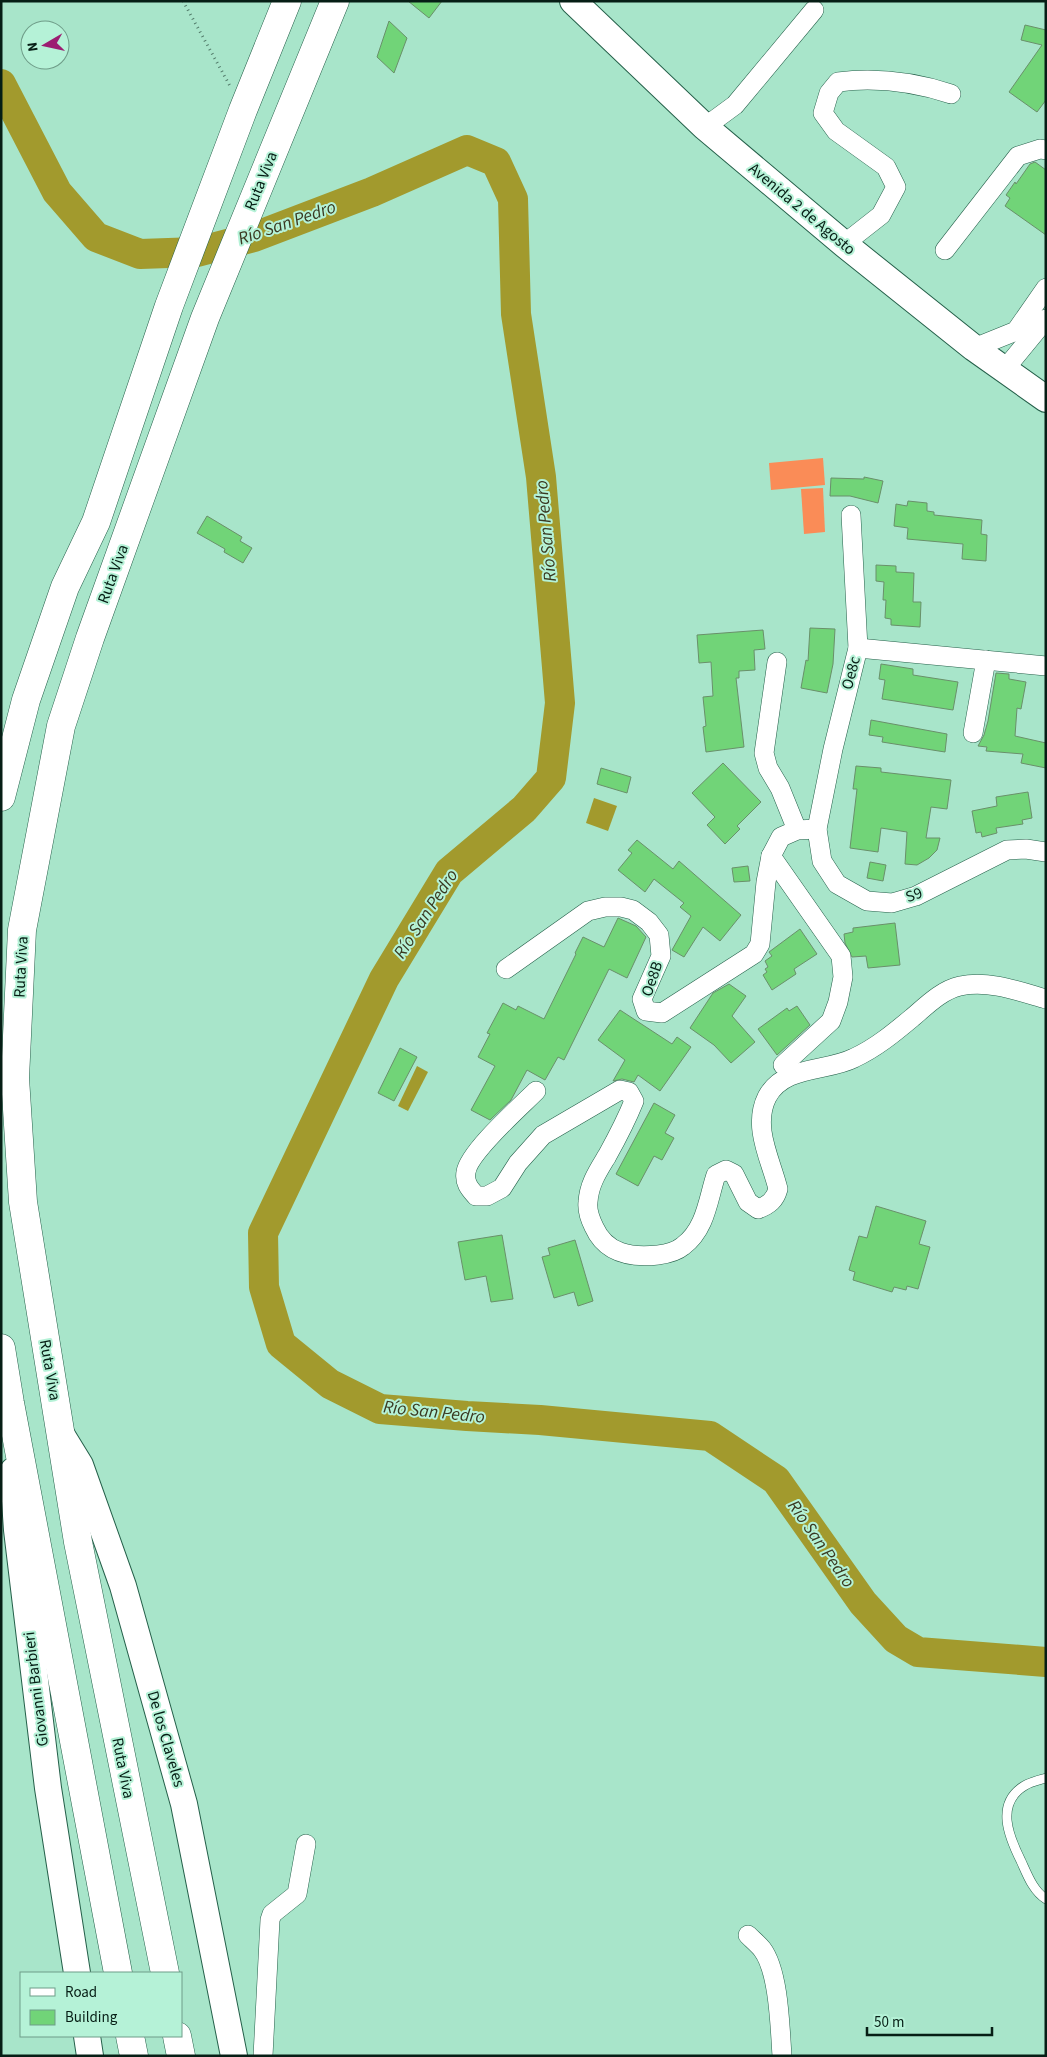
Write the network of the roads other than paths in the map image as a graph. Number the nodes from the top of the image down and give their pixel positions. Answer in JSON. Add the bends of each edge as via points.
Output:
{"nodes":[{"id":1,"x":287,"y":1,"type":"edge"},
{"id":2,"x":335,"y":1,"type":"edge"},
{"id":3,"x":573,"y":1,"type":"edge"},
{"id":4,"x":814,"y":10,"type":"dead end"},
{"id":5,"x":951,"y":94,"type":"dead end"},
{"id":6,"x":705,"y":127,"type":"junction"},
{"id":7,"x":1046,"y":150,"type":"edge"},
{"id":8,"x":844,"y":244,"type":"junction"},
{"id":9,"x":945,"y":250,"type":"dead end"},
{"id":10,"x":1046,"y":288,"type":"edge"},
{"id":11,"x":1046,"y":319,"type":"edge"},
{"id":12,"x":974,"y":348,"type":"junction"},
{"id":13,"x":1004,"y":369,"type":"junction"},
{"id":14,"x":1046,"y":399,"type":"edge"},
{"id":15,"x":851,"y":515,"type":"dead end"},
{"id":16,"x":858,"y":648,"type":"junction"},
{"id":17,"x":986,"y":660,"type":"junction"},
{"id":18,"x":777,"y":662,"type":"dead end"},
{"id":19,"x":1046,"y":666,"type":"edge"},
{"id":20,"x":973,"y":733,"type":"dead end"},
{"id":21,"x":1,"y":796,"type":"edge"},
{"id":22,"x":817,"y":829,"type":"junction"},
{"id":23,"x":798,"y":830,"type":"junction"},
{"id":24,"x":1046,"y":852,"type":"edge"},
{"id":25,"x":771,"y":856,"type":"junction"},
{"id":26,"x":506,"y":969,"type":"dead end"},
{"id":27,"x":1046,"y":999,"type":"edge"},
{"id":28,"x":783,"y":1065,"type":"dead end"},
{"id":29,"x":536,"y":1091,"type":"dead end"},
{"id":30,"x":1,"y":1348,"type":"edge"},
{"id":31,"x":10,"y":1403,"type":"junction"},
{"id":32,"x":61,"y":1434,"type":"junction"},
{"id":33,"x":1046,"y":1778,"type":"edge"},
{"id":34,"x":306,"y":1844,"type":"dead end"},
{"id":35,"x":1046,"y":1899,"type":"edge"},
{"id":36,"x":748,"y":1935,"type":"dead end"},
{"id":37,"x":77,"y":1972,"type":"edge"},
{"id":38,"x":118,"y":1972,"type":"edge"},
{"id":39,"x":165,"y":1972,"type":"edge"},
{"id":40,"x":87,"y":2037,"type":"edge"},
{"id":41,"x":130,"y":2037,"type":"edge"},
{"id":42,"x":178,"y":2037,"type":"edge"},
{"id":43,"x":90,"y":2056,"type":"edge"},
{"id":44,"x":134,"y":2056,"type":"edge"},
{"id":45,"x":182,"y":2056,"type":"edge"},
{"id":46,"x":234,"y":2056,"type":"edge"},
{"id":47,"x":263,"y":2056,"type":"edge"},
{"id":48,"x":782,"y":2056,"type":"edge"}],
"edges":[{"from":1,"to":21,"type":"highway","via":[[169,306],[96,522],[65,587],[26,700]]},
{"from":2,"to":32,"type":"highway","name":"Ruta Viva","via":[[205,318],[61,726],[22,930],[16,1078],[23,1202]]},
{"from":3,"to":6,"type":"main road","name":"Avenida 2 de Agosto"},
{"from":4,"to":6,"type":"street","via":[[735,105]]},
{"from":5,"to":8,"type":"street","via":[[901,82],[861,79],[838,82],[829,93],[823,113],[836,131],[886,167],[896,187],[881,215]]},
{"from":6,"to":8,"type":"main road","name":"Avenida 2 de Agosto"},
{"from":7,"to":9,"type":"street","via":[[1040,148],[1018,156]]},
{"from":8,"to":12,"type":"main road","name":"Avenida 2 de Agosto"},
{"from":10,"to":12,"type":"street","via":[[1016,331]]},
{"from":11,"to":13,"type":"street"},
{"from":12,"to":13,"type":"main road","name":"Avenida 2 de Agosto"},
{"from":13,"to":14,"type":"main road","name":"Avenida 2 de Agosto"},
{"from":15,"to":16,"type":"street","name":"Oe8c"},
{"from":16,"to":17,"type":"street"},
{"from":16,"to":22,"type":"street","name":"Oe8c","via":[[832,749]]},
{"from":17,"to":19,"type":"street"},
{"from":17,"to":20,"type":"street"},
{"from":18,"to":23,"type":"street","via":[[764,753]]},
{"from":22,"to":23,"type":"street"},
{"from":22,"to":24,"type":"street","name":"S9","via":[[822,861],[837,884],[867,901],[892,903],[916,896],[1007,850]]},
{"from":23,"to":25,"type":"street","via":[[781,838]]},
{"from":25,"to":26,"type":"street","name":"Oe8B","via":[[760,944],[754,954],[662,1013],[646,1011],[642,999],[661,956],[659,935],[633,910],[605,907],[588,911]]},
{"from":25,"to":28,"type":"street","via":[[841,956],[843,977],[832,1021]]},
{"from":27,"to":29,"type":"street","via":[[976,983],[958,986],[936,998],[867,1052],[852,1059],[804,1070],[779,1083],[762,1108],[762,1134],[778,1189],[776,1197],[758,1209],[748,1202],[734,1174],[726,1170],[716,1174],[707,1209],[692,1238],[682,1248],[663,1254],[628,1255],[611,1249],[600,1239],[588,1210],[592,1181],[634,1101],[629,1092],[620,1090],[543,1135],[502,1188],[487,1196],[476,1196],[467,1186],[466,1172],[476,1152]]},
{"from":30,"to":31,"type":"highway"},
{"from":31,"to":37,"type":"main road","name":"Giovanni Barbieri","via":[[17,1530],[48,1788]]},
{"from":31,"to":38,"type":"highway"},
{"from":32,"to":39,"type":"highway","name":"Ruta Viva","via":[[78,1542]]},
{"from":32,"to":46,"type":"main road","name":"De los Claveles","via":[[80,1465],[123,1586],[184,1804]]},
{"from":33,"to":35,"type":"lane","via":[[1025,1785],[1015,1794],[1008,1805],[1006,1818],[1008,1836],[1028,1876]]},
{"from":34,"to":47,"type":"street","via":[[297,1894],[272,1914],[270,1920]]},
{"from":36,"to":48,"type":"street","via":[[763,1950],[772,1971]]},
{"from":40,"to":43,"type":"main road"},
{"from":41,"to":44,"type":"highway"},
{"from":42,"to":45,"type":"highway"}]}
